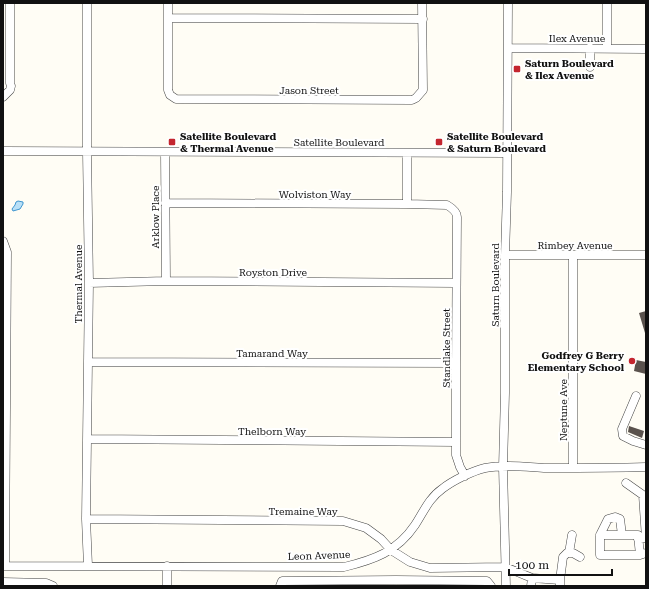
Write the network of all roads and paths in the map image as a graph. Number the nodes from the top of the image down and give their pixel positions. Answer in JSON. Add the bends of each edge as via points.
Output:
{"nodes":[{"id":1,"x":10,"y":3,"type":"edge"},
{"id":2,"x":87,"y":3,"type":"edge"},
{"id":3,"x":168,"y":3,"type":"edge"},
{"id":4,"x":422,"y":3,"type":"edge"},
{"id":5,"x":508,"y":3,"type":"edge"},
{"id":6,"x":607,"y":3,"type":"edge"},
{"id":7,"x":168,"y":18,"type":"junction"},
{"id":8,"x":423,"y":19,"type":"junction"},
{"id":9,"x":6,"y":20,"type":"edge"},
{"id":10,"x":508,"y":48,"type":"junction"},
{"id":11,"x":590,"y":48,"type":"junction"},
{"id":12,"x":607,"y":48,"type":"junction"},
{"id":13,"x":646,"y":48,"type":"edge"},
{"id":14,"x":590,"y":67,"type":"dead end"},
{"id":15,"x":3,"y":97,"type":"edge"},
{"id":16,"x":3,"y":151,"type":"edge"},
{"id":17,"x":87,"y":152,"type":"junction"},
{"id":18,"x":165,"y":152,"type":"junction"},
{"id":19,"x":407,"y":153,"type":"junction"},
{"id":20,"x":507,"y":153,"type":"junction"},
{"id":21,"x":165,"y":203,"type":"junction"},
{"id":22,"x":407,"y":204,"type":"junction"},
{"id":23,"x":457,"y":218,"type":"joint"},
{"id":24,"x":3,"y":242,"type":"edge"},
{"id":25,"x":573,"y":255,"type":"junction"},
{"id":26,"x":646,"y":255,"type":"edge"},
{"id":27,"x":505,"y":256,"type":"junction"},
{"id":28,"x":166,"y":281,"type":"junction"},
{"id":29,"x":89,"y":283,"type":"junction"},
{"id":30,"x":456,"y":283,"type":"junction"},
{"id":31,"x":88,"y":362,"type":"junction"},
{"id":32,"x":456,"y":363,"type":"junction"},
{"id":33,"x":636,"y":396,"type":"dead end"},
{"id":34,"x":88,"y":439,"type":"junction"},
{"id":35,"x":456,"y":442,"type":"junction"},
{"id":36,"x":646,"y":445,"type":"edge"},
{"id":37,"x":503,"y":467,"type":"junction"},
{"id":38,"x":646,"y":467,"type":"edge"},
{"id":39,"x":574,"y":468,"type":"junction"},
{"id":40,"x":465,"y":476,"type":"junction"},
{"id":41,"x":626,"y":483,"type":"dead end"},
{"id":42,"x":4,"y":488,"type":"edge"},
{"id":43,"x":86,"y":519,"type":"junction"},
{"id":44,"x":572,"y":534,"type":"dead end"},
{"id":45,"x":600,"y":534,"type":"junction"},
{"id":46,"x":622,"y":535,"type":"junction"},
{"id":47,"x":638,"y":539,"type":"junction"},
{"id":48,"x":391,"y":550,"type":"junction"},
{"id":49,"x":569,"y":553,"type":"junction"},
{"id":50,"x":643,"y":554,"type":"edge"},
{"id":51,"x":580,"y":558,"type":"dead end"},
{"id":52,"x":4,"y":566,"type":"edge"},
{"id":53,"x":88,"y":566,"type":"junction"},
{"id":54,"x":167,"y":566,"type":"junction"},
{"id":55,"x":505,"y":567,"type":"junction"},
{"id":56,"x":3,"y":582,"type":"edge"},
{"id":57,"x":532,"y":582,"type":"edge"},
{"id":58,"x":350,"y":583,"type":"edge"},
{"id":59,"x":396,"y":583,"type":"edge"},
{"id":60,"x":560,"y":583,"type":"edge"},
{"id":61,"x":53,"y":586,"type":"edge"},
{"id":62,"x":167,"y":586,"type":"edge"},
{"id":63,"x":280,"y":586,"type":"edge"},
{"id":64,"x":490,"y":586,"type":"edge"},
{"id":65,"x":506,"y":586,"type":"edge"}],
"edges":[{"from":1,"to":9,"type":"street"},
{"from":2,"to":17,"type":"street","name":"Thermal Avenue"},
{"from":3,"to":7,"type":"street"},
{"from":4,"to":8,"type":"street"},
{"from":5,"to":10,"type":"street","name":"Saturn Boulevard"},
{"from":6,"to":12,"type":"street"},
{"from":7,"to":8,"type":"street"},
{"from":7,"to":8,"type":"street","name":"Jason Street","via":[[168,90],[176,99],[412,100],[423,90]]},
{"from":9,"to":15,"type":"street","via":[[11,86]]},
{"from":10,"to":11,"type":"street","name":"Ilex Avenue"},
{"from":10,"to":20,"type":"street","name":"Saturn Boulevard"},
{"from":11,"to":12,"type":"street","name":"Ilex Avenue"},
{"from":11,"to":14,"type":"street"},
{"from":12,"to":13,"type":"street","name":"Ilex Avenue"},
{"from":16,"to":17,"type":"street","name":"Satellite Boulevard"},
{"from":17,"to":18,"type":"street","name":"Satellite Boulevard"},
{"from":17,"to":29,"type":"street","name":"Thermal Avenue"},
{"from":18,"to":19,"type":"street","name":"Satellite Boulevard"},
{"from":18,"to":21,"type":"street","name":"Arklow Place"},
{"from":19,"to":20,"type":"street","name":"Satellite Boulevard"},
{"from":19,"to":22,"type":"street"},
{"from":20,"to":27,"type":"street","name":"Saturn Boulevard"},
{"from":21,"to":22,"type":"street","name":"Wolviston Way"},
{"from":21,"to":28,"type":"street","name":"Arklow Place"},
{"from":22,"to":23,"type":"street","name":"Wolviston Way","via":[[447,205],[457,214]]},
{"from":23,"to":30,"type":"street","name":"Standlake Street"},
{"from":24,"to":42,"type":"street","via":[[7,252]]},
{"from":25,"to":26,"type":"street","name":"Rimbey Avenue"},
{"from":25,"to":27,"type":"street","name":"Rimbey Avenue"},
{"from":25,"to":39,"type":"street","name":"Neptune Ave"},
{"from":27,"to":37,"type":"street","name":"Saturn Boulevard"},
{"from":28,"to":29,"type":"street","name":"Royston Drive"},
{"from":28,"to":30,"type":"street","name":"Royston Drive"},
{"from":29,"to":31,"type":"street","name":"Thermal Avenue"},
{"from":30,"to":32,"type":"street","name":"Standlake Street"},
{"from":31,"to":32,"type":"street","name":"Tamarand Way"},
{"from":31,"to":34,"type":"street","name":"Thermal Avenue"},
{"from":32,"to":35,"type":"street","name":"Standlake Street"},
{"from":33,"to":36,"type":"street","via":[[622,428],[623,436]]},
{"from":34,"to":35,"type":"street","name":"Thelborn Way"},
{"from":34,"to":43,"type":"street","name":"Thermal Avenue"},
{"from":35,"to":40,"type":"street","name":"Standlake Street","via":[[456,456]]},
{"from":37,"to":39,"type":"street","name":"Leon Avenue"},
{"from":37,"to":40,"type":"street","name":"Leon Avenue","via":[[485,468]]},
{"from":37,"to":55,"type":"street","name":"Saturn Boulevard"},
{"from":38,"to":39,"type":"street","name":"Leon Avenue"},
{"from":40,"to":48,"type":"street","name":"Leon Avenue","via":[[440,489],[426,505],[415,526]]},
{"from":41,"to":47,"type":"street","via":[[643,495],[646,538]]},
{"from":42,"to":52,"type":"street"},
{"from":43,"to":48,"type":"street","name":"Tremaine Way","via":[[343,521],[366,528]]},
{"from":43,"to":53,"type":"street","name":"Thermal Avenue"},
{"from":44,"to":49,"type":"street"},
{"from":45,"to":46,"type":"street"},
{"from":45,"to":46,"type":"street","via":[[608,519],[615,517],[620,519]]},
{"from":45,"to":50,"type":"street","via":[[600,555]]},
{"from":46,"to":47,"type":"street","via":[[638,535]]},
{"from":47,"to":50,"type":"street"},
{"from":48,"to":54,"type":"street","name":"Leon Avenue","via":[[364,562],[344,567]]},
{"from":48,"to":55,"type":"street","name":"Tremaine Way","via":[[410,562],[430,568]]},
{"from":49,"to":51,"type":"street"},
{"from":49,"to":60,"type":"street","via":[[563,557]]},
{"from":52,"to":53,"type":"street","name":"Leon Avenue"},
{"from":53,"to":54,"type":"street","name":"Leon Avenue"},
{"from":54,"to":62,"type":"street"},
{"from":55,"to":57,"type":"street"},
{"from":55,"to":65,"type":"street","name":"Saturn Boulevard"},
{"from":56,"to":61,"type":"street","via":[[46,583]]},
{"from":57,"to":60,"type":"street"},
{"from":58,"to":59,"type":"street"},
{"from":58,"to":63,"type":"street","via":[[282,581]]},
{"from":59,"to":64,"type":"street","via":[[487,581]]}]}
